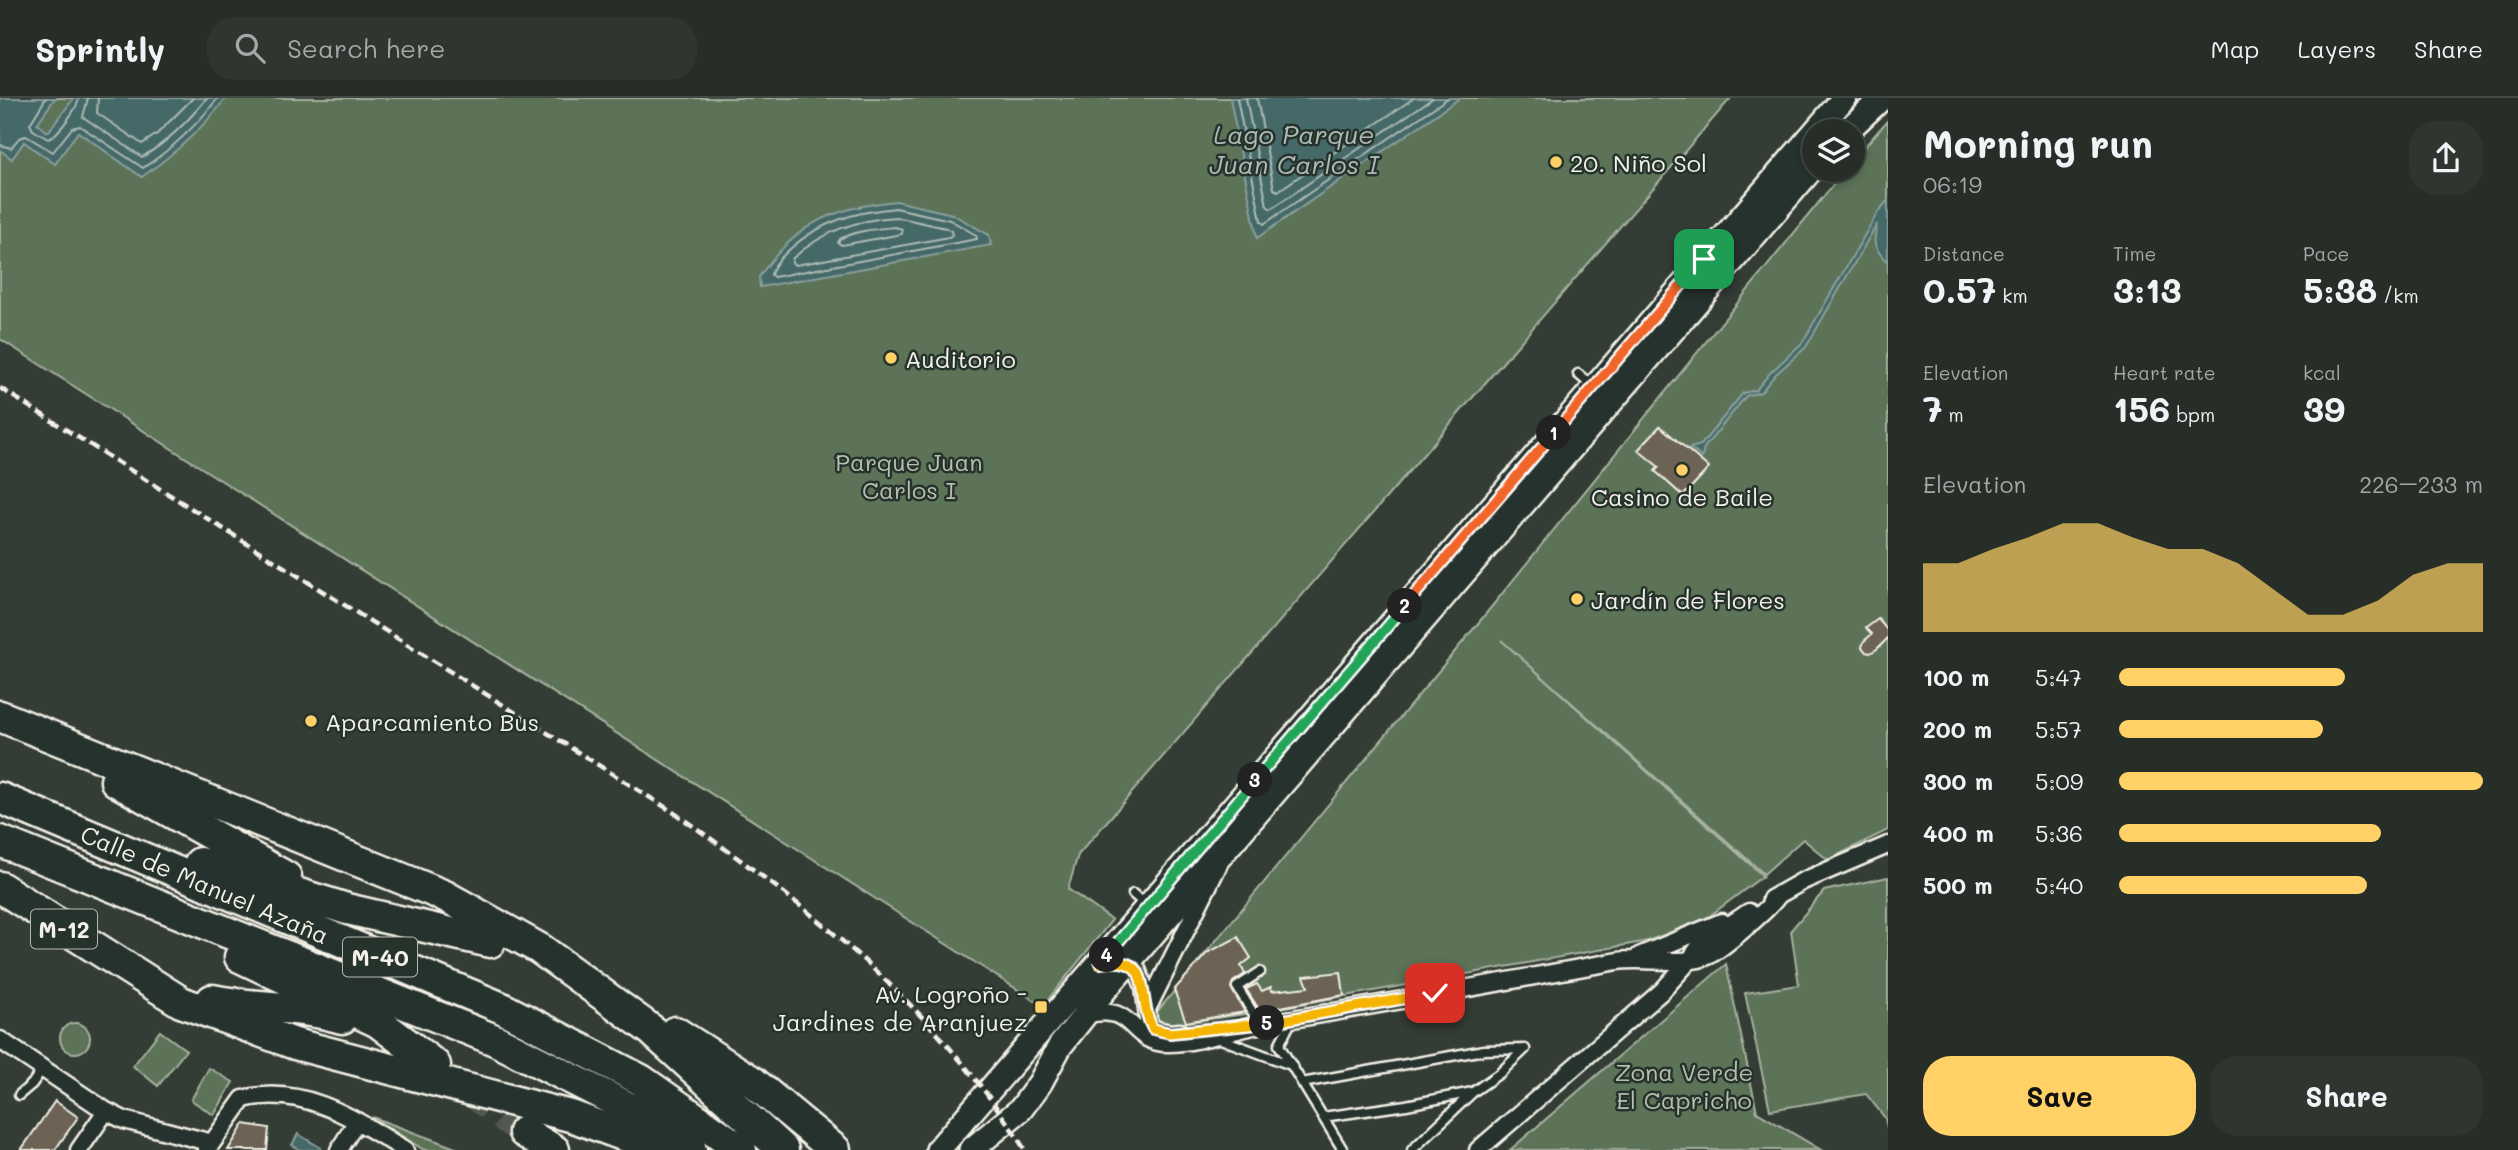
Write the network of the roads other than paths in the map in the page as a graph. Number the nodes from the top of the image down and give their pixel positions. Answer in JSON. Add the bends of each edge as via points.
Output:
{"nodes":[{"id":1,"x":1882,"y":98,"type":"edge"},
{"id":2,"x":1839,"y":100,"type":"edge"},
{"id":3,"x":1860,"y":119,"type":"edge"},
{"id":4,"x":1802,"y":179,"type":"edge"},
{"id":5,"x":0,"y":718,"type":"edge"},
{"id":6,"x":0,"y":788,"type":"edge"},
{"id":7,"x":0,"y":798,"type":"edge"},
{"id":8,"x":0,"y":842,"type":"edge"},
{"id":9,"x":1888,"y":845,"type":"edge"},
{"id":10,"x":1224,"y":853,"type":"junction"},
{"id":11,"x":0,"y":887,"type":"edge"},
{"id":12,"x":1779,"y":894,"type":"junction"},
{"id":13,"x":347,"y":909,"type":"junction"},
{"id":14,"x":1748,"y":913,"type":"junction"},
{"id":15,"x":490,"y":942,"type":"dead end"},
{"id":16,"x":1633,"y":958,"type":"junction"},
{"id":17,"x":1690,"y":960,"type":"junction"},
{"id":18,"x":1100,"y":963,"type":"junction"},
{"id":19,"x":1129,"y":963,"type":"junction"},
{"id":20,"x":129,"y":971,"type":"junction"},
{"id":21,"x":1259,"y":972,"type":"dead end"},
{"id":22,"x":1147,"y":1009,"type":"junction"},
{"id":23,"x":1084,"y":1015,"type":"junction"},
{"id":24,"x":1293,"y":1019,"type":"junction"},
{"id":25,"x":1252,"y":1026,"type":"junction"},
{"id":26,"x":672,"y":1031,"type":"dead end"},
{"id":27,"x":1212,"y":1036,"type":"junction"},
{"id":28,"x":411,"y":1046,"type":"junction"},
{"id":29,"x":3,"y":1047,"type":"edge"},
{"id":30,"x":435,"y":1065,"type":"dead end"},
{"id":31,"x":1291,"y":1065,"type":"junction"},
{"id":32,"x":43,"y":1068,"type":"junction"},
{"id":33,"x":1302,"y":1083,"type":"junction"},
{"id":34,"x":1473,"y":1092,"type":"junction"},
{"id":35,"x":19,"y":1095,"type":"dead end"},
{"id":36,"x":106,"y":1111,"type":"junction"},
{"id":37,"x":1323,"y":1117,"type":"junction"},
{"id":38,"x":357,"y":1121,"type":"junction"},
{"id":39,"x":524,"y":1132,"type":"tunnel mouth"},
{"id":40,"x":209,"y":1146,"type":"edge"},
{"id":41,"x":79,"y":1150,"type":"edge"},
{"id":42,"x":339,"y":1150,"type":"edge"},
{"id":43,"x":405,"y":1150,"type":"edge"},
{"id":44,"x":554,"y":1150,"type":"edge"},
{"id":45,"x":655,"y":1150,"type":"edge"},
{"id":46,"x":691,"y":1150,"type":"edge"},
{"id":47,"x":741,"y":1150,"type":"edge"},
{"id":48,"x":783,"y":1150,"type":"edge"},
{"id":49,"x":835,"y":1150,"type":"edge"},
{"id":50,"x":938,"y":1150,"type":"edge"},
{"id":51,"x":971,"y":1150,"type":"edge"},
{"id":52,"x":1343,"y":1150,"type":"edge"},
{"id":53,"x":1412,"y":1150,"type":"edge"},
{"id":54,"x":1478,"y":1150,"type":"edge"}],
"edges":[{"from":1,"to":3,"type":"main road"},
{"from":2,"to":18,"type":"main road","via":[[1586,381],[1140,900]]},
{"from":4,"to":10,"type":"main road"},
{"from":5,"to":13,"type":"highway","via":[[303,886],[343,902]]},
{"from":5,"to":48,"type":"highway","via":[[445,896],[540,949],[650,1029]]},
{"from":6,"to":13,"type":"highway","via":[[171,854]]},
{"from":7,"to":47,"type":"highway","name":"Calle de Manuel Azaña","number":"M-40","via":[[502,1008],[641,1080]]},
{"from":8,"to":28,"type":"highway","via":[[378,1022]]},
{"from":8,"to":46,"type":"highway","name":"Calle de Manuel Azaña","number":"M-40","via":[[495,1040],[629,1108]]},
{"from":9,"to":12,"type":"street"},
{"from":10,"to":19,"type":"main road"},
{"from":10,"to":22,"type":"street"},
{"from":11,"to":20,"type":"highway","number":"M-12"},
{"from":12,"to":14,"type":"street"},
{"from":12,"to":17,"type":"street","via":[[1707,957]]},
{"from":13,"to":15,"type":"highway"},
{"from":14,"to":16,"type":"street"},
{"from":14,"to":17,"type":"street","via":[[1701,944]]},
{"from":16,"to":17,"type":"street"},
{"from":16,"to":24,"type":"street"},
{"from":17,"to":54,"type":"street","via":[[1662,991]]},
{"from":18,"to":19,"type":"street"},
{"from":18,"to":50,"type":"main road"},
{"from":19,"to":22,"type":"street","via":[[1137,969]]},
{"from":19,"to":23,"type":"main road"},
{"from":20,"to":28,"type":"highway","via":[[185,994],[331,1015]]},
{"from":20,"to":45,"type":"highway","via":[[181,1002],[295,1044],[575,1117]]},
{"from":21,"to":25,"type":"lane","via":[[1237,987]]},
{"from":22,"to":25,"type":"street","via":[[1153,1029],[1161,1032]]},
{"from":23,"to":27,"type":"street","via":[[1115,1013],[1154,1042],[1170,1044]]},
{"from":23,"to":51,"type":"main road","via":[[1021,1110]]},
{"from":24,"to":25,"type":"street"},
{"from":24,"to":31,"type":"lane","via":[[1279,1045]]},
{"from":25,"to":27,"type":"street"},
{"from":26,"to":49,"type":"highway","via":[[752,1083]]},
{"from":27,"to":31,"type":"lane"},
{"from":28,"to":30,"type":"highway"},
{"from":29,"to":32,"type":"street"},
{"from":31,"to":33,"type":"lane"},
{"from":32,"to":35,"type":"lane"},
{"from":32,"to":36,"type":"street"},
{"from":33,"to":34,"type":"lane","via":[[1485,1050],[1525,1049]]},
{"from":33,"to":37,"type":"lane"},
{"from":34,"to":37,"type":"lane"},
{"from":34,"to":53,"type":"lane"},
{"from":36,"to":40,"type":"street"},
{"from":36,"to":41,"type":"street"},
{"from":37,"to":52,"type":"lane"},
{"from":38,"to":40,"type":"street","via":[[304,1100],[258,1096],[243,1099]]},
{"from":38,"to":42,"type":"street"},
{"from":38,"to":43,"type":"street"},
{"from":39,"to":44,"type":"highway"}]}
